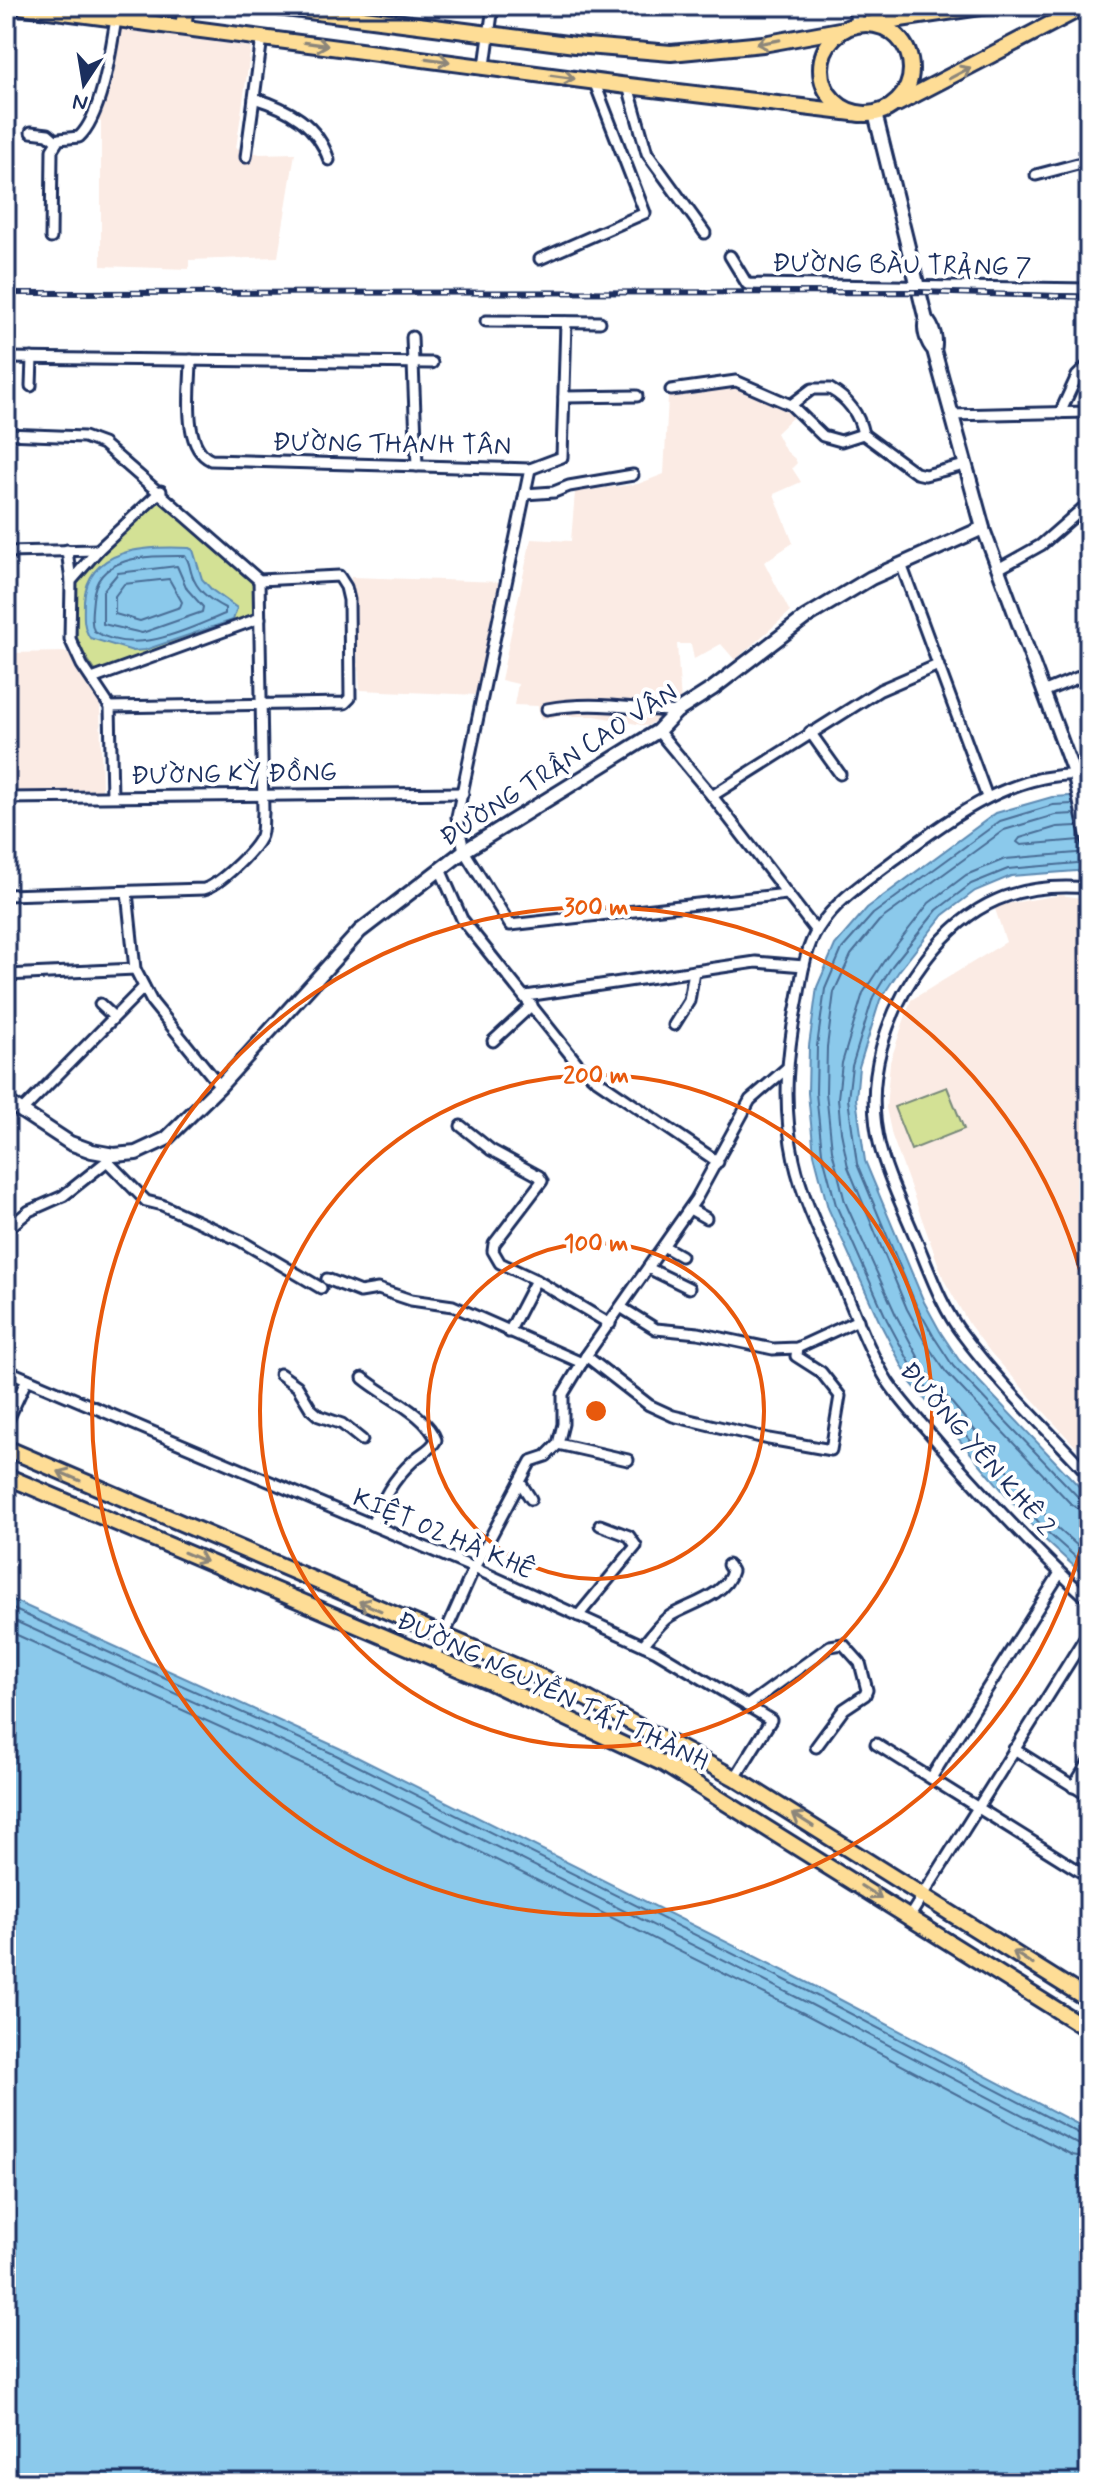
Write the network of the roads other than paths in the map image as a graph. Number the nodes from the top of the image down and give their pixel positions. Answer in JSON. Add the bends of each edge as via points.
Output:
{"nodes":[{"id":1,"x":18,"y":6,"type":"edge"},
{"id":2,"x":186,"y":6,"type":"edge"},
{"id":3,"x":270,"y":6,"type":"edge"},
{"id":4,"x":493,"y":6,"type":"edge"},
{"id":5,"x":855,"y":6,"type":"edge"},
{"id":6,"x":987,"y":6,"type":"edge"},
{"id":7,"x":1085,"y":6,"type":"edge"},
{"id":8,"x":116,"y":19,"type":"junction"},
{"id":9,"x":856,"y":26,"type":"junction"},
{"id":10,"x":183,"y":27,"type":"junction"},
{"id":11,"x":490,"y":34,"type":"junction"},
{"id":12,"x":262,"y":37,"type":"junction"},
{"id":13,"x":485,"y":66,"type":"junction"},
{"id":14,"x":594,"y":81,"type":"junction"},
{"id":15,"x":628,"y":86,"type":"junction"},
{"id":16,"x":254,"y":98,"type":"junction"},
{"id":17,"x":875,"y":112,"type":"junction"},
{"id":18,"x":31,"y":132,"type":"dead end"},
{"id":19,"x":56,"y":141,"type":"junction"},
{"id":20,"x":246,"y":157,"type":"dead end"},
{"id":21,"x":329,"y":160,"type":"dead end"},
{"id":22,"x":1089,"y":161,"type":"edge"},
{"id":23,"x":1036,"y":175,"type":"dead end"},
{"id":24,"x":705,"y":233,"type":"dead end"},
{"id":25,"x":51,"y":238,"type":"dead end"},
{"id":26,"x":730,"y":256,"type":"dead end"},
{"id":27,"x":540,"y":259,"type":"dead end"},
{"id":28,"x":917,"y":286,"type":"junction"},
{"id":29,"x":1089,"y":289,"type":"edge"},
{"id":30,"x":486,"y":321,"type":"dead end"},
{"id":31,"x":566,"y":322,"type":"junction"},
{"id":32,"x":600,"y":322,"type":"dead end"},
{"id":33,"x":7,"y":331,"type":"edge"},
{"id":34,"x":412,"y":337,"type":"dead end"},
{"id":35,"x":7,"y":358,"type":"edge"},
{"id":36,"x":32,"y":358,"type":"junction"},
{"id":37,"x":191,"y":360,"type":"junction"},
{"id":38,"x":413,"y":363,"type":"junction"},
{"id":39,"x":432,"y":363,"type":"dead end"},
{"id":40,"x":1089,"y":364,"type":"edge"},
{"id":41,"x":9,"y":383,"type":"dead end"},
{"id":42,"x":31,"y":386,"type":"dead end"},
{"id":43,"x":671,"y":390,"type":"dead end"},
{"id":44,"x":637,"y":396,"type":"dead end"},
{"id":45,"x":564,"y":397,"type":"junction"},
{"id":46,"x":791,"y":405,"type":"junction"},
{"id":47,"x":1089,"y":412,"type":"edge"},
{"id":48,"x":1060,"y":413,"type":"junction"},
{"id":49,"x":951,"y":415,"type":"junction"},
{"id":50,"x":6,"y":434,"type":"edge"},
{"id":51,"x":863,"y":434,"type":"junction"},
{"id":52,"x":965,"y":465,"type":"junction"},
{"id":53,"x":417,"y":466,"type":"junction"},
{"id":54,"x":530,"y":469,"type":"junction"},
{"id":55,"x":633,"y":475,"type":"dead end"},
{"id":56,"x":161,"y":491,"type":"junction"},
{"id":57,"x":525,"y":494,"type":"junction"},
{"id":58,"x":1089,"y":510,"type":"edge"},
{"id":59,"x":983,"y":528,"type":"junction"},
{"id":60,"x":67,"y":550,"type":"junction"},
{"id":61,"x":98,"y":550,"type":"junction"},
{"id":62,"x":6,"y":552,"type":"edge"},
{"id":63,"x":901,"y":564,"type":"junction"},
{"id":64,"x":998,"y":569,"type":"junction"},
{"id":65,"x":259,"y":580,"type":"junction"},
{"id":66,"x":71,"y":581,"type":"junction"},
{"id":67,"x":260,"y":618,"type":"junction"},
{"id":68,"x":938,"y":665,"type":"junction"},
{"id":69,"x":1089,"y":673,"type":"edge"},
{"id":70,"x":92,"y":679,"type":"junction"},
{"id":71,"x":1043,"y":692,"type":"junction"},
{"id":72,"x":261,"y":704,"type":"junction"},
{"id":73,"x":110,"y":707,"type":"junction"},
{"id":74,"x":547,"y":709,"type":"dead end"},
{"id":75,"x":676,"y":712,"type":"junction"},
{"id":76,"x":658,"y":731,"type":"junction"},
{"id":77,"x":810,"y":732,"type":"junction"},
{"id":78,"x":840,"y":774,"type":"dead end"},
{"id":79,"x":1074,"y":774,"type":"junction"},
{"id":80,"x":1089,"y":775,"type":"edge"},
{"id":81,"x":463,"y":793,"type":"junction"},
{"id":82,"x":263,"y":794,"type":"junction"},
{"id":83,"x":112,"y":796,"type":"junction"},
{"id":84,"x":712,"y":796,"type":"junction"},
{"id":85,"x":987,"y":797,"type":"junction"},
{"id":86,"x":6,"y":798,"type":"edge"},
{"id":87,"x":1089,"y":844,"type":"edge"},
{"id":88,"x":464,"y":851,"type":"junction"},
{"id":89,"x":440,"y":869,"type":"junction"},
{"id":90,"x":1089,"y":888,"type":"edge"},
{"id":91,"x":127,"y":892,"type":"junction"},
{"id":92,"x":787,"y":894,"type":"junction"},
{"id":93,"x":6,"y":895,"type":"edge"},
{"id":94,"x":816,"y":931,"type":"junction"},
{"id":95,"x":804,"y":966,"type":"junction"},
{"id":96,"x":135,"y":969,"type":"junction"},
{"id":97,"x":694,"y":971,"type":"junction"},
{"id":98,"x":6,"y":975,"type":"edge"},
{"id":99,"x":144,"y":987,"type":"junction"},
{"id":100,"x":526,"y":996,"type":"junction"},
{"id":101,"x":100,"y":1004,"type":"dead end"},
{"id":102,"x":532,"y":1005,"type":"junction"},
{"id":103,"x":114,"y":1017,"type":"junction"},
{"id":104,"x":674,"y":1025,"type":"dead end"},
{"id":105,"x":493,"y":1041,"type":"dead end"},
{"id":106,"x":787,"y":1068,"type":"junction"},
{"id":107,"x":220,"y":1086,"type":"junction"},
{"id":108,"x":6,"y":1101,"type":"edge"},
{"id":109,"x":22,"y":1111,"type":"junction"},
{"id":110,"x":461,"y":1126,"type":"dead end"},
{"id":111,"x":111,"y":1158,"type":"junction"},
{"id":112,"x":718,"y":1162,"type":"junction"},
{"id":113,"x":690,"y":1209,"type":"junction"},
{"id":114,"x":706,"y":1218,"type":"dead end"},
{"id":115,"x":6,"y":1230,"type":"edge"},
{"id":116,"x":665,"y":1247,"type":"junction"},
{"id":117,"x":681,"y":1256,"type":"dead end"},
{"id":118,"x":650,"y":1269,"type":"junction"},
{"id":119,"x":536,"y":1280,"type":"junction"},
{"id":120,"x":689,"y":1288,"type":"dead end"},
{"id":121,"x":622,"y":1308,"type":"junction"},
{"id":122,"x":858,"y":1320,"type":"junction"},
{"id":123,"x":610,"y":1324,"type":"junction"},
{"id":124,"x":509,"y":1332,"type":"junction"},
{"id":125,"x":797,"y":1348,"type":"junction"},
{"id":126,"x":584,"y":1359,"type":"junction"},
{"id":127,"x":6,"y":1370,"type":"edge"},
{"id":128,"x":280,"y":1374,"type":"dead end"},
{"id":129,"x":363,"y":1378,"type":"dead end"},
{"id":130,"x":27,"y":1379,"type":"junction"},
{"id":131,"x":6,"y":1424,"type":"edge"},
{"id":132,"x":362,"y":1440,"type":"dead end"},
{"id":133,"x":558,"y":1444,"type":"junction"},
{"id":134,"x":6,"y":1448,"type":"edge"},
{"id":135,"x":628,"y":1460,"type":"dead end"},
{"id":136,"x":1089,"y":1475,"type":"edge"},
{"id":137,"x":6,"y":1476,"type":"edge"},
{"id":138,"x":520,"y":1482,"type":"junction"},
{"id":139,"x":531,"y":1499,"type":"dead end"},
{"id":140,"x":133,"y":1503,"type":"junction"},
{"id":141,"x":372,"y":1525,"type":"junction"},
{"id":142,"x":600,"y":1525,"type":"dead end"},
{"id":143,"x":123,"y":1527,"type":"junction"},
{"id":144,"x":728,"y":1565,"type":"dead end"},
{"id":145,"x":474,"y":1568,"type":"junction"},
{"id":146,"x":1060,"y":1573,"type":"junction"},
{"id":147,"x":1089,"y":1600,"type":"edge"},
{"id":148,"x":578,"y":1616,"type":"junction"},
{"id":149,"x":1089,"y":1631,"type":"edge"},
{"id":150,"x":443,"y":1636,"type":"junction"},
{"id":151,"x":643,"y":1645,"type":"junction"},
{"id":152,"x":434,"y":1658,"type":"junction"},
{"id":153,"x":747,"y":1706,"type":"junction"},
{"id":154,"x":876,"y":1744,"type":"dead end"},
{"id":155,"x":816,"y":1747,"type":"dead end"},
{"id":156,"x":1014,"y":1749,"type":"junction"},
{"id":157,"x":1089,"y":1762,"type":"edge"},
{"id":158,"x":735,"y":1778,"type":"junction"},
{"id":159,"x":931,"y":1778,"type":"junction"},
{"id":160,"x":1073,"y":1787,"type":"junction"},
{"id":161,"x":1089,"y":1796,"type":"edge"},
{"id":162,"x":978,"y":1807,"type":"junction"},
{"id":163,"x":1089,"y":1877,"type":"edge"},
{"id":164,"x":923,"y":1894,"type":"junction"},
{"id":165,"x":910,"y":1916,"type":"junction"},
{"id":166,"x":1089,"y":2000,"type":"edge"},
{"id":167,"x":1089,"y":2030,"type":"edge"}],
"edges":[{"from":1,"to":8,"type":"main road"},
{"from":2,"to":10,"type":"main road"},
{"from":3,"to":11,"type":"main road"},
{"from":4,"to":11,"type":"street"},
{"from":5,"to":9,"type":"street"},
{"from":6,"to":9,"type":"main road"},
{"from":17,"to":7,"type":"main road","one_way":true},
{"from":8,"to":10,"type":"main road"},
{"from":8,"to":19,"type":"street","via":[[91,118],[79,137]]},
{"from":9,"to":11,"type":"main road","one_way":true,"via":[[763,44],[671,53]]},
{"from":9,"to":17,"type":"main road","via":[[833,38],[825,49],[822,77],[826,91],[847,110]]},
{"from":9,"to":17,"type":"main road","via":[[882,26],[904,44],[910,57],[909,86],[901,98]]},
{"from":10,"to":12,"type":"main road"},
{"from":11,"to":13,"type":"street"},
{"from":12,"to":13,"type":"main road","one_way":true},
{"from":12,"to":16,"type":"street"},
{"from":13,"to":14,"type":"main road","one_way":true},
{"from":14,"to":15,"type":"main road"},
{"from":14,"to":27,"type":"street","via":[[645,213]]},
{"from":15,"to":17,"type":"main road"},
{"from":15,"to":24,"type":"street","via":[[647,153]]},
{"from":16,"to":20,"type":"street"},
{"from":16,"to":21,"type":"street","via":[[300,119],[323,140]]},
{"from":17,"to":28,"type":"main road"},
{"from":18,"to":19,"type":"street"},
{"from":19,"to":25,"type":"street","via":[[50,166]]},
{"from":22,"to":23,"type":"street"},
{"from":26,"to":28,"type":"street","name":"ĐƯỜNG BÀU TRẢNG 7","via":[[747,284]]},
{"from":28,"to":29,"type":"street","name":"ĐƯỜNG BÀU TRẢNG 7"},
{"from":28,"to":49,"type":"main road"},
{"from":30,"to":31,"type":"street"},
{"from":31,"to":32,"type":"street"},
{"from":31,"to":45,"type":"street"},
{"from":33,"to":35,"type":"street"},
{"from":34,"to":38,"type":"street"},
{"from":35,"to":36,"type":"street"},
{"from":35,"to":41,"type":"street"},
{"from":36,"to":37,"type":"street"},
{"from":36,"to":42,"type":"street"},
{"from":37,"to":38,"type":"street"},
{"from":37,"to":53,"type":"street","name":"ĐƯỜNG THANH TÂN","via":[[191,429],[194,445],[204,457]]},
{"from":38,"to":39,"type":"street"},
{"from":38,"to":53,"type":"street"},
{"from":40,"to":48,"type":"street","via":[[1077,376]]},
{"from":43,"to":46,"type":"street","via":[[736,381]]},
{"from":44,"to":45,"type":"street"},
{"from":45,"to":54,"type":"street","via":[[562,457]]},
{"from":46,"to":51,"type":"street","via":[[813,429],[835,441]]},
{"from":46,"to":51,"type":"street","via":[[812,389],[830,389],[849,404]]},
{"from":47,"to":48,"type":"street"},
{"from":48,"to":49,"type":"street"},
{"from":49,"to":52,"type":"main road"},
{"from":50,"to":56,"type":"street","via":[[84,437],[103,444]]},
{"from":51,"to":52,"type":"street","via":[[916,473]]},
{"from":52,"to":59,"type":"main road"},
{"from":53,"to":54,"type":"street","name":"ĐƯỜNG THANH TÂN"},
{"from":54,"to":57,"type":"street","name":"ĐƯỜNG THANH TÂN"},
{"from":55,"to":57,"type":"street"},
{"from":56,"to":61,"type":"street"},
{"from":56,"to":65,"type":"street"},
{"from":57,"to":81,"type":"street","name":"ĐƯỜNG THANH TÂN"},
{"from":58,"to":64,"type":"street","via":[[1082,509],[1041,545]]},
{"from":59,"to":63,"type":"main road","name":"ĐƯỜNG TRẦN CAO VÂN"},
{"from":59,"to":64,"type":"street"},
{"from":60,"to":61,"type":"street"},
{"from":60,"to":62,"type":"street"},
{"from":60,"to":66,"type":"street"},
{"from":61,"to":66,"type":"street"},
{"from":63,"to":68,"type":"street"},
{"from":63,"to":75,"type":"main road","name":"ĐƯỜNG TRẦN CAO VÂN","via":[[806,617]]},
{"from":64,"to":71,"type":"street"},
{"from":65,"to":67,"type":"street"},
{"from":65,"to":72,"type":"street","via":[[339,576],[349,600],[350,698],[345,703]]},
{"from":66,"to":70,"type":"street","via":[[70,639]]},
{"from":67,"to":70,"type":"street"},
{"from":67,"to":72,"type":"street"},
{"from":68,"to":77,"type":"street","via":[[880,690]]},
{"from":68,"to":85,"type":"street"},
{"from":69,"to":71,"type":"street"},
{"from":70,"to":73,"type":"street"},
{"from":71,"to":79,"type":"street"},
{"from":72,"to":73,"type":"street"},
{"from":72,"to":82,"type":"street"},
{"from":73,"to":83,"type":"street"},
{"from":74,"to":75,"type":"street","via":[[598,705]]},
{"from":75,"to":76,"type":"main road","name":"ĐƯỜNG TRẦN CAO VÂN"},
{"from":76,"to":84,"type":"street"},
{"from":76,"to":88,"type":"main road","name":"ĐƯỜNG TRẦN CAO VÂN"},
{"from":77,"to":78,"type":"street"},
{"from":77,"to":84,"type":"street"},
{"from":79,"to":80,"type":"street","name":"ĐƯỜNG YÊN KHÊ 2"},
{"from":79,"to":85,"type":"street","name":"ĐƯỜNG YÊN KHÊ 2","via":[[1030,781]]},
{"from":79,"to":87,"type":"street"},
{"from":81,"to":82,"type":"street","name":"ĐƯỜNG KỲ ĐỒNG"},
{"from":81,"to":88,"type":"street","name":"ĐƯỜNG THANH TÂN","via":[[457,817]]},
{"from":82,"to":83,"type":"street","name":"ĐƯỜNG KỲ ĐỒNG"},
{"from":82,"to":91,"type":"street","via":[[261,837],[218,882],[204,889]]},
{"from":83,"to":86,"type":"street","name":"ĐƯỜNG KỲ ĐỒNG"},
{"from":84,"to":92,"type":"street"},
{"from":85,"to":94,"type":"street","name":"ĐƯỜNG YÊN KHÊ 2","via":[[861,885]]},
{"from":88,"to":89,"type":"main road","name":"ĐƯỜNG TRẦN CAO VÂN"},
{"from":88,"to":92,"type":"street","via":[[510,925]]},
{"from":89,"to":100,"type":"street","via":[[462,919]]},
{"from":89,"to":107,"type":"main road","name":"ĐƯỜNG TRẦN CAO VÂN","via":[[360,931]]},
{"from":90,"to":136,"type":"street","via":[[1012,893],[981,906],[940,941],[903,992],[886,1029],[875,1095],[880,1145],[890,1177],[961,1333]]},
{"from":91,"to":93,"type":"street"},
{"from":91,"to":96,"type":"street"},
{"from":92,"to":94,"type":"street"},
{"from":94,"to":95,"type":"street","name":"ĐƯỜNG YÊN KHÊ 2"},
{"from":95,"to":97,"type":"street","via":[[756,962]]},
{"from":95,"to":106,"type":"street","name":"ĐƯỜNG YÊN KHÊ 2"},
{"from":96,"to":98,"type":"street"},
{"from":96,"to":99,"type":"street"},
{"from":97,"to":100,"type":"street"},
{"from":97,"to":104,"type":"street","via":[[689,1001]]},
{"from":99,"to":103,"type":"street"},
{"from":99,"to":107,"type":"street"},
{"from":100,"to":102,"type":"street"},
{"from":101,"to":103,"type":"street"},
{"from":102,"to":105,"type":"street"},
{"from":102,"to":112,"type":"street","via":[[594,1078]]},
{"from":103,"to":109,"type":"street"},
{"from":106,"to":112,"type":"street","via":[[750,1100]]},
{"from":106,"to":122,"type":"street","name":"ĐƯỜNG YÊN KHÊ 2","via":[[787,1122],[798,1176]]},
{"from":107,"to":111,"type":"main road","name":"ĐƯỜNG TRẦN CAO VÂN","via":[[166,1139]]},
{"from":108,"to":109,"type":"main road","name":"ĐƯỜNG TRẦN CAO VÂN"},
{"from":109,"to":111,"type":"main road","name":"ĐƯỜNG TRẦN CAO VÂN","via":[[70,1143]]},
{"from":110,"to":119,"type":"street","via":[[542,1181],[493,1251],[500,1263]]},
{"from":111,"to":115,"type":"street","via":[[63,1196],[29,1211]]},
{"from":111,"to":124,"type":"street","via":[[146,1201],[324,1284],[360,1292],[378,1289],[453,1306]]},
{"from":112,"to":113,"type":"street"},
{"from":113,"to":114,"type":"street"},
{"from":113,"to":116,"type":"street"},
{"from":116,"to":117,"type":"street"},
{"from":116,"to":118,"type":"street"},
{"from":118,"to":120,"type":"street"},
{"from":118,"to":121,"type":"street"},
{"from":119,"to":123,"type":"street"},
{"from":119,"to":124,"type":"street"},
{"from":121,"to":123,"type":"street"},
{"from":121,"to":125,"type":"street","via":[[656,1329],[773,1349]]},
{"from":122,"to":125,"type":"street"},
{"from":122,"to":146,"type":"street","name":"ĐƯỜNG YÊN KHÊ 2","via":[[879,1366],[906,1406]]},
{"from":123,"to":126,"type":"street"},
{"from":124,"to":126,"type":"street"},
{"from":125,"to":126,"type":"street","via":[[796,1356],[821,1372],[840,1396],[831,1450],[673,1416]]},
{"from":126,"to":133,"type":"street","via":[[563,1394]]},
{"from":127,"to":130,"type":"street","name":"KIỆT 02 HÀ KHÊ"},
{"from":128,"to":132,"type":"street","via":[[297,1386],[319,1416],[342,1424]]},
{"from":129,"to":141,"type":"street","via":[[401,1404],[436,1440],[386,1492]]},
{"from":130,"to":131,"type":"street"},
{"from":130,"to":141,"type":"street","name":"KIỆT 02 HÀ KHÊ"},
{"from":133,"to":135,"type":"street"},
{"from":133,"to":138,"type":"street","via":[[531,1461]]},
{"from":140,"to":134,"type":"main road","name":"ĐƯỜNG NGUYỄN TẤT THÀNH","one_way":true},
{"from":137,"to":143,"type":"main road","name":"ĐƯỜNG NGUYỄN TẤT THÀNH"},
{"from":138,"to":139,"type":"street"},
{"from":138,"to":145,"type":"street"},
{"from":140,"to":143,"type":"main road"},
{"from":150,"to":140,"type":"main road","name":"ĐƯỜNG NGUYỄN TẤT THÀNH","one_way":true},
{"from":141,"to":145,"type":"street","name":"KIỆT 02 HÀ KHÊ"},
{"from":142,"to":148,"type":"street","via":[[629,1536],[636,1546]]},
{"from":143,"to":152,"type":"main road","name":"ĐƯỜNG NGUYỄN TẤT THÀNH","one_way":true},
{"from":144,"to":151,"type":"street","via":[[730,1579],[666,1619]]},
{"from":145,"to":148,"type":"street","name":"KIỆT 02 HÀ KHÊ"},
{"from":145,"to":150,"type":"street"},
{"from":146,"to":147,"type":"street","name":"ĐƯỜNG YÊN KHÊ 2"},
{"from":146,"to":159,"type":"street"},
{"from":148,"to":151,"type":"street","name":"KIỆT 02 HÀ KHÊ"},
{"from":149,"to":156,"type":"street"},
{"from":150,"to":152,"type":"street"},
{"from":150,"to":158,"type":"main road","name":"ĐƯỜNG NGUYỄN TẤT THÀNH","via":[[571,1690]]},
{"from":151,"to":153,"type":"street","name":"KIỆT 02 HÀ KHÊ"},
{"from":152,"to":165,"type":"main road","name":"ĐƯỜNG NGUYỄN TẤT THÀNH","one_way":true,"via":[[664,1764]]},
{"from":153,"to":155,"type":"street","via":[[830,1646],[843,1644],[860,1663],[867,1690],[844,1709]]},
{"from":153,"to":158,"type":"street","name":"KIỆT 02 HÀ KHÊ","via":[[771,1720]]},
{"from":154,"to":159,"type":"street"},
{"from":156,"to":160,"type":"street"},
{"from":156,"to":162,"type":"street"},
{"from":157,"to":160,"type":"street"},
{"from":164,"to":158,"type":"main road","name":"ĐƯỜNG NGUYỄN TẤT THÀNH","one_way":true},
{"from":159,"to":162,"type":"street"},
{"from":160,"to":161,"type":"street"},
{"from":162,"to":163,"type":"street"},
{"from":162,"to":164,"type":"street"},
{"from":164,"to":165,"type":"street"},
{"from":166,"to":164,"type":"main road","name":"ĐƯỜNG NGUYỄN TẤT THÀNH","one_way":true},
{"from":165,"to":167,"type":"main road","name":"ĐƯỜNG NGUYỄN TẤT THÀNH"}]}
